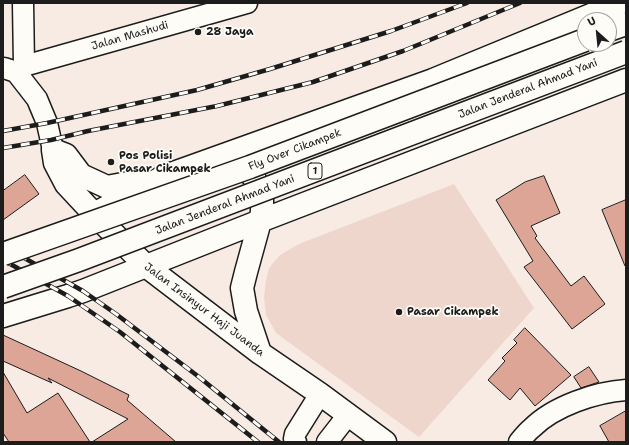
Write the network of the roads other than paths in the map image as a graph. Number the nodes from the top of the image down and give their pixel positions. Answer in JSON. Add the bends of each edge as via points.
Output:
{"nodes":[{"id":1,"x":23,"y":3,"type":"edge"},
{"id":2,"x":247,"y":3,"type":"edge"},
{"id":3,"x":620,"y":3,"type":"edge"},
{"id":4,"x":577,"y":43,"type":"edge"},
{"id":5,"x":626,"y":52,"type":"edge"},
{"id":6,"x":14,"y":68,"type":"edge"},
{"id":7,"x":626,"y":80,"type":"edge"},
{"id":8,"x":53,"y":150,"type":"junction"},
{"id":9,"x":218,"y":158,"type":"junction"},
{"id":10,"x":165,"y":176,"type":"junction"},
{"id":11,"x":94,"y":214,"type":"junction"},
{"id":12,"x":260,"y":221,"type":"junction"},
{"id":13,"x":3,"y":254,"type":"edge"},
{"id":14,"x":146,"y":266,"type":"junction"},
{"id":15,"x":3,"y":287,"type":"edge"},
{"id":16,"x":3,"y":316,"type":"edge"},
{"id":17,"x":260,"y":353,"type":"junction"},
{"id":18,"x":626,"y":390,"type":"edge"},
{"id":19,"x":320,"y":394,"type":"junction"},
{"id":20,"x":348,"y":415,"type":"junction"},
{"id":21,"x":296,"y":442,"type":"edge"},
{"id":22,"x":327,"y":442,"type":"edge"},
{"id":23,"x":385,"y":442,"type":"edge"},
{"id":24,"x":519,"y":442,"type":"edge"}],
"edges":[{"from":1,"to":6,"type":"street"},
{"from":2,"to":6,"type":"street","name":"Jalan Mashudi"},
{"from":3,"to":9,"type":"highway","via":[[433,80]]},
{"from":4,"to":13,"type":"highway","name":"Fly Over Cikampek","bridge":true,"via":[[250,167]]},
{"from":5,"to":15,"type":"highway","name":"Jalan Jenderal Ahmad Yani","number":"1","bridge":true},
{"from":6,"to":8,"type":"street","via":[[37,99],[47,123]]},
{"from":7,"to":12,"type":"highway"},
{"from":8,"to":10,"type":"highway","via":[[66,155],[81,175],[107,187]]},
{"from":8,"to":11,"type":"highway","name":"Jalan Insinyur Haji Juanda","via":[[55,163],[66,184]]},
{"from":9,"to":10,"type":"highway"},
{"from":9,"to":12,"type":"highway","via":[[247,169],[254,178],[262,199]]},
{"from":10,"to":11,"type":"highway"},
{"from":11,"to":14,"type":"highway","name":"Jalan Insinyur Haji Juanda"},
{"from":12,"to":14,"type":"highway"},
{"from":12,"to":17,"type":"highway","via":[[242,288],[246,311]]},
{"from":14,"to":16,"type":"highway","via":[[68,296]]},
{"from":14,"to":17,"type":"highway","name":"Jalan Insinyur Haji Juanda"},
{"from":17,"to":19,"type":"highway","name":"Jalan Insinyur Haji Juanda"},
{"from":18,"to":24,"type":"street","via":[[615,390],[580,400],[554,411],[532,427]]},
{"from":19,"to":20,"type":"highway","name":"Jalan Insinyur Haji Juanda"},
{"from":19,"to":21,"type":"street","via":[[295,434]]},
{"from":20,"to":22,"type":"street"},
{"from":20,"to":23,"type":"highway","name":"Jalan Insinyur Haji Juanda"}]}
